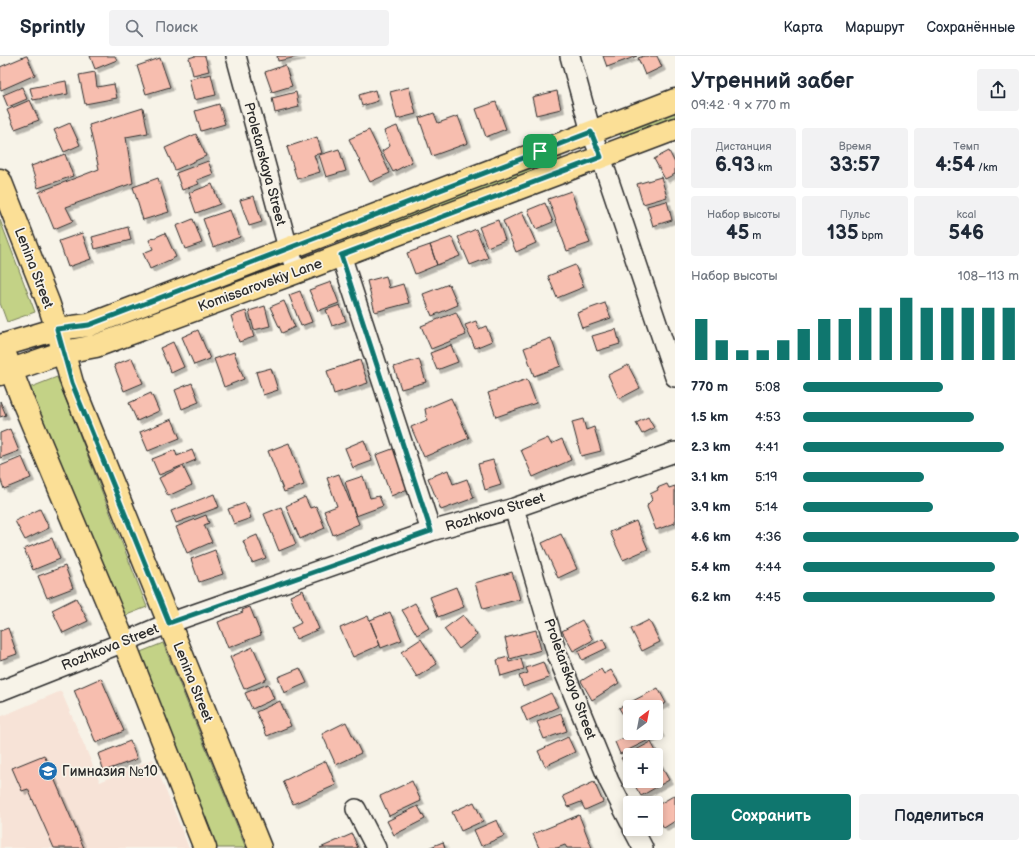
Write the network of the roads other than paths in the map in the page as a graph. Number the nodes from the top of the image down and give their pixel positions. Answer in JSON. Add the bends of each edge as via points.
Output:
{"nodes":[{"id":1,"x":236,"y":56,"type":"edge"},
{"id":2,"x":570,"y":56,"type":"edge"},
{"id":3,"x":675,"y":100,"type":"edge"},
{"id":4,"x":675,"y":129,"type":"edge"},
{"id":5,"x":591,"y":132,"type":"junction"},
{"id":6,"x":601,"y":157,"type":"junction"},
{"id":7,"x":0,"y":180,"type":"edge"},
{"id":8,"x":288,"y":248,"type":"junction"},
{"id":9,"x":341,"y":255,"type":"junction"},
{"id":10,"x":297,"y":272,"type":"junction"},
{"id":11,"x":57,"y":329,"type":"junction"},
{"id":12,"x":1,"y":344,"type":"edge"},
{"id":13,"x":64,"y":352,"type":"junction"},
{"id":14,"x":6,"y":372,"type":"edge"},
{"id":15,"x":675,"y":377,"type":"edge"},
{"id":16,"x":675,"y":452,"type":"edge"},
{"id":17,"x":514,"y":508,"type":"junction"},
{"id":18,"x":431,"y":531,"type":"junction"},
{"id":19,"x":169,"y":623,"type":"junction"},
{"id":20,"x":124,"y":642,"type":"junction"},
{"id":21,"x":0,"y":691,"type":"edge"},
{"id":22,"x":356,"y":808,"type":"dead end"},
{"id":23,"x":623,"y":808,"type":"edge"},
{"id":24,"x":637,"y":836,"type":"edge"},
{"id":25,"x":205,"y":848,"type":"edge"},
{"id":26,"x":260,"y":848,"type":"edge"},
{"id":27,"x":376,"y":848,"type":"edge"},
{"id":28,"x":643,"y":848,"type":"edge"}],
"edges":[{"from":1,"to":8,"type":"street","name":"Proletarskaya Street"},
{"from":2,"to":5,"type":"street"},
{"from":3,"to":5,"type":"main road","name":"Komissarovskiy Lane"},
{"from":4,"to":6,"type":"main road","name":"Komissarovskiy Lane"},
{"from":5,"to":6,"type":"street"},
{"from":5,"to":8,"type":"main road","name":"Komissarovskiy Lane"},
{"from":6,"to":9,"type":"main road","name":"Komissarovskiy Lane"},
{"from":6,"to":15,"type":"street"},
{"from":7,"to":11,"type":"main road","name":"Lenina Street"},
{"from":8,"to":10,"type":"street","name":"Proletarskaya Street"},
{"from":8,"to":11,"type":"main road","name":"Komissarovskiy Lane","via":[[89,325]]},
{"from":9,"to":10,"type":"main road","name":"Komissarovskiy Lane"},
{"from":9,"to":18,"type":"street"},
{"from":10,"to":13,"type":"main road","name":"Komissarovskiy Lane","via":[[96,346]]},
{"from":11,"to":12,"type":"main road","name":"Komissarovskiy Lane"},
{"from":11,"to":13,"type":"main road","name":"Lenina Street"},
{"from":12,"to":14,"type":"main road"},
{"from":13,"to":14,"type":"main road","name":"Komissarovskiy Lane"},
{"from":13,"to":19,"type":"main road","name":"Lenina Street","via":[[72,383]]},
{"from":14,"to":20,"type":"main road","via":[[24,404]]},
{"from":16,"to":17,"type":"street","name":"Rozhkova Street"},
{"from":17,"to":18,"type":"street","name":"Rozhkova Street"},
{"from":17,"to":23,"type":"street","name":"Proletarskaya Street","via":[[557,654],[609,781]]},
{"from":18,"to":19,"type":"street","name":"Rozhkova Street"},
{"from":19,"to":20,"type":"street","name":"Rozhkova Street"},
{"from":19,"to":26,"type":"main road","name":"Lenina Street"},
{"from":20,"to":21,"type":"street","name":"Rozhkova Street"},
{"from":20,"to":25,"type":"main road"},
{"from":22,"to":27,"type":"street"},
{"from":24,"to":28,"type":"street"}]}
